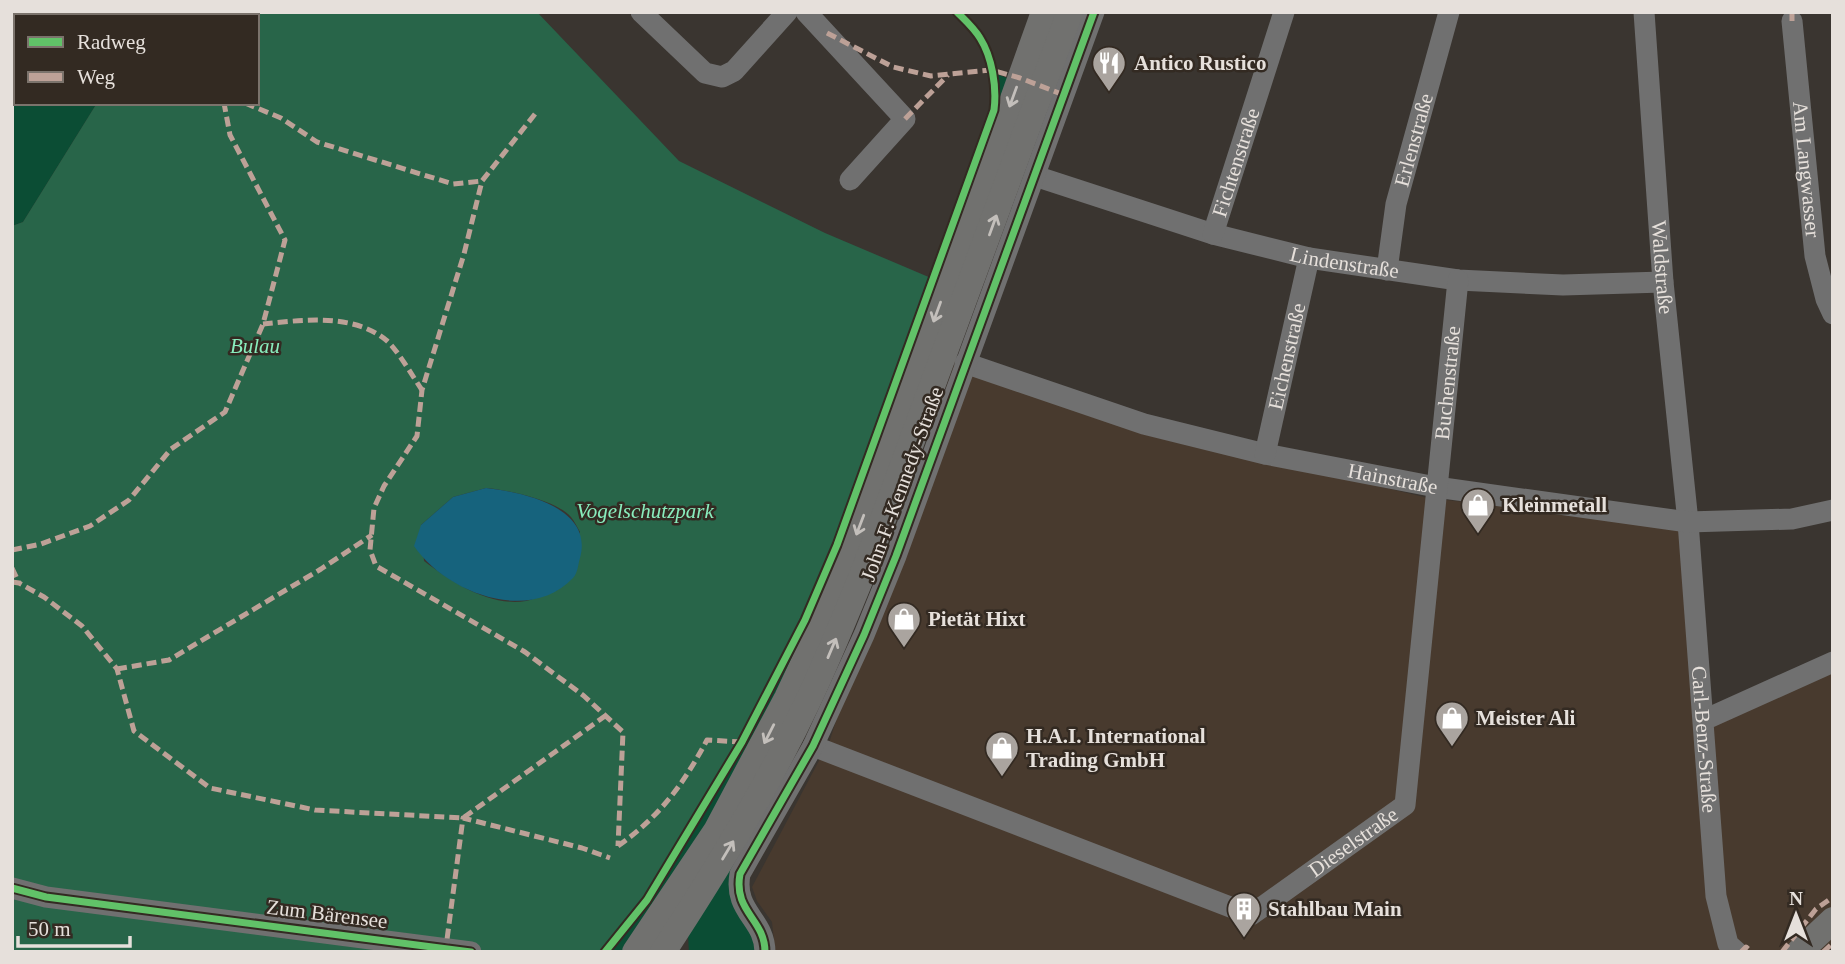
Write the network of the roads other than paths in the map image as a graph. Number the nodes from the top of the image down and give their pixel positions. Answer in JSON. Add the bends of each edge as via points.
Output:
{"nodes":[{"id":1,"x":641,"y":12,"type":"edge"},
{"id":2,"x":787,"y":12,"type":"edge"},
{"id":3,"x":806,"y":12,"type":"edge"},
{"id":4,"x":1044,"y":12,"type":"edge"},
{"id":5,"x":1070,"y":12,"type":"edge"},
{"id":6,"x":1094,"y":12,"type":"edge"},
{"id":7,"x":1284,"y":12,"type":"edge"},
{"id":8,"x":1449,"y":12,"type":"edge"},
{"id":9,"x":1644,"y":12,"type":"edge"},
{"id":10,"x":1792,"y":22,"type":"dead end"},
{"id":11,"x":1035,"y":176,"type":"junction"},
{"id":12,"x":850,"y":180,"type":"dead end"},
{"id":13,"x":1213,"y":234,"type":"junction"},
{"id":14,"x":1824,"y":252,"type":"edge"},
{"id":15,"x":1308,"y":258,"type":"junction"},
{"id":16,"x":1387,"y":270,"type":"junction"},
{"id":17,"x":1458,"y":280,"type":"junction"},
{"id":18,"x":1663,"y":282,"type":"junction"},
{"id":19,"x":1833,"y":314,"type":"edge"},
{"id":20,"x":965,"y":363,"type":"junction"},
{"id":21,"x":1265,"y":454,"type":"junction"},
{"id":22,"x":1436,"y":486,"type":"junction"},
{"id":23,"x":1833,"y":510,"type":"edge"},
{"id":24,"x":1688,"y":523,"type":"junction"},
{"id":25,"x":1833,"y":662,"type":"edge"},
{"id":26,"x":1704,"y":719,"type":"junction"},
{"id":27,"x":813,"y":746,"type":"junction"},
{"id":28,"x":12,"y":888,"type":"edge"},
{"id":29,"x":692,"y":908,"type":"junction"},
{"id":30,"x":1833,"y":920,"type":"edge"},
{"id":31,"x":647,"y":948,"type":"edge"},
{"id":32,"x":471,"y":952,"type":"edge"},
{"id":33,"x":681,"y":952,"type":"edge"},
{"id":34,"x":765,"y":952,"type":"edge"},
{"id":35,"x":1737,"y":952,"type":"edge"},
{"id":36,"x":1799,"y":952,"type":"edge"}],
"edges":[{"from":1,"to":2,"type":"street","via":[[705,73],[722,77],[734,71]]},
{"from":3,"to":12,"type":"street","via":[[905,119]]},
{"from":4,"to":31,"type":"main road","one_way":true,"via":[[889,447],[811,645],[716,831]]},
{"from":29,"to":5,"type":"main road","one_way":true,"via":[[760,793],[832,649]]},
{"from":6,"to":11,"type":"street","name":"John-F.-Kennedy-Straße"},
{"from":7,"to":13,"type":"street","name":"Fichtenstraße"},
{"from":8,"to":16,"type":"street","name":"Erlenstraße","via":[[1396,204]]},
{"from":9,"to":18,"type":"street","name":"Waldstraße"},
{"from":10,"to":14,"type":"street","name":"Am Langwasser"},
{"from":11,"to":13,"type":"street","name":"Lindenstraße"},
{"from":11,"to":20,"type":"street","name":"John-F.-Kennedy-Straße"},
{"from":13,"to":15,"type":"street","name":"Lindenstraße"},
{"from":14,"to":19,"type":"street","name":"Am Langwasser","via":[[1826,299]]},
{"from":15,"to":16,"type":"street","name":"Lindenstraße"},
{"from":15,"to":21,"type":"street","name":"Eichenstraße"},
{"from":16,"to":17,"type":"street","name":"Lindenstraße"},
{"from":17,"to":18,"type":"street","name":"Lindenstraße","via":[[1563,285]]},
{"from":17,"to":22,"type":"street","name":"Buchenstraße"},
{"from":18,"to":24,"type":"street","name":"Waldstraße"},
{"from":20,"to":21,"type":"street","name":"Hainstraße","via":[[1129,420]]},
{"from":20,"to":27,"type":"street","name":"John-F.-Kennedy-Straße","via":[[896,556]]},
{"from":21,"to":22,"type":"street","name":"Hainstraße"},
{"from":22,"to":24,"type":"street","name":"Hainstraße"},
{"from":22,"to":27,"type":"street","name":"Dieselstraße","via":[[1405,805],[1251,915]]},
{"from":23,"to":24,"type":"street","name":"Hainstraße","via":[[1768,521]]},
{"from":24,"to":26,"type":"street","name":"Carl-Benz-Straße"},
{"from":25,"to":26,"type":"street"},
{"from":26,"to":35,"type":"street","name":"Carl-Benz-Straße","via":[[1716,895],[1728,944]]},
{"from":27,"to":34,"type":"street","name":"John-F.-Kennedy-Straße","via":[[740,874],[740,897],[760,931]]},
{"from":28,"to":32,"type":"street","name":"Zum Bärensee","via":[[46,897]]},
{"from":29,"to":31,"type":"main road"},
{"from":29,"to":33,"type":"street"},
{"from":30,"to":36,"type":"main road"}]}
